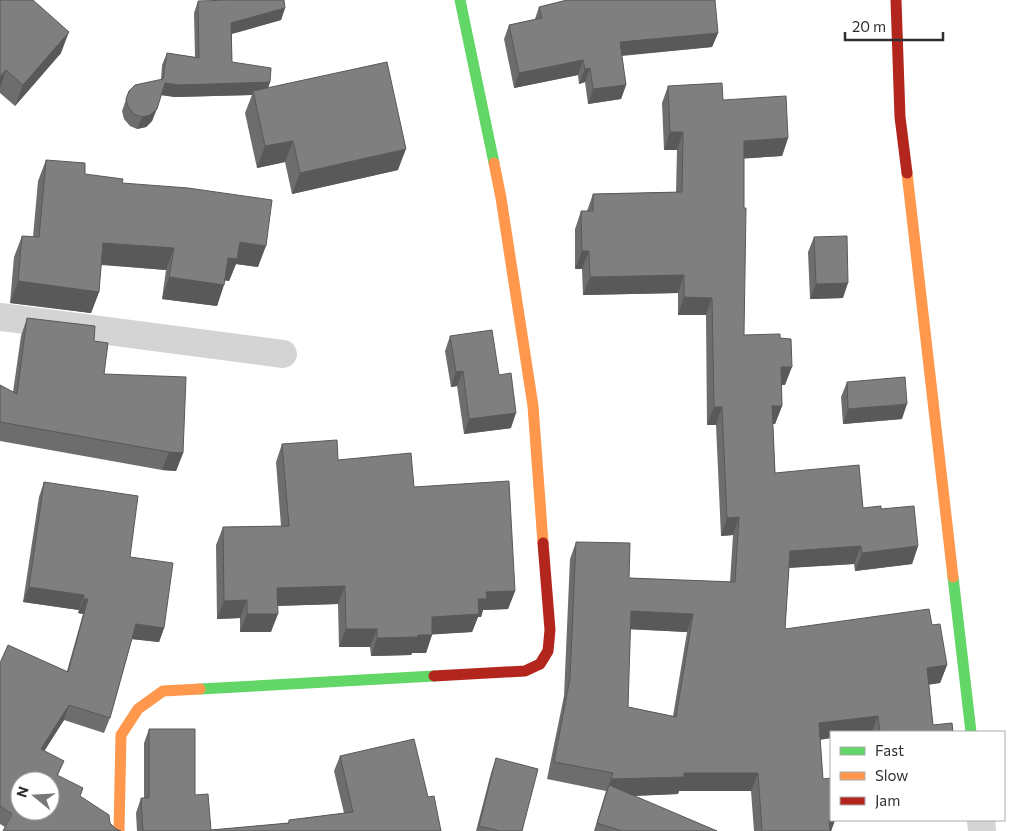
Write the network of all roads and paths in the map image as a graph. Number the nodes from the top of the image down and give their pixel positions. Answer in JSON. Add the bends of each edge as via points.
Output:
{"nodes":[{"id":1,"x":460,"y":0,"type":"edge"},
{"id":2,"x":896,"y":0,"type":"edge"},
{"id":3,"x":0,"y":317,"type":"edge"},
{"id":4,"x":284,"y":354,"type":"dead end"},
{"id":5,"x":971,"y":731,"type":"edge"},
{"id":6,"x":119,"y":831,"type":"edge"}],
"edges":[{"from":1,"to":6,"type":"street","via":[[501,198],[533,406],[550,630],[548,651],[540,664],[525,671],[163,690],[138,709],[121,735]]},
{"from":2,"to":5,"type":"street","via":[[900,117]]},
{"from":3,"to":4,"type":"street"}]}
